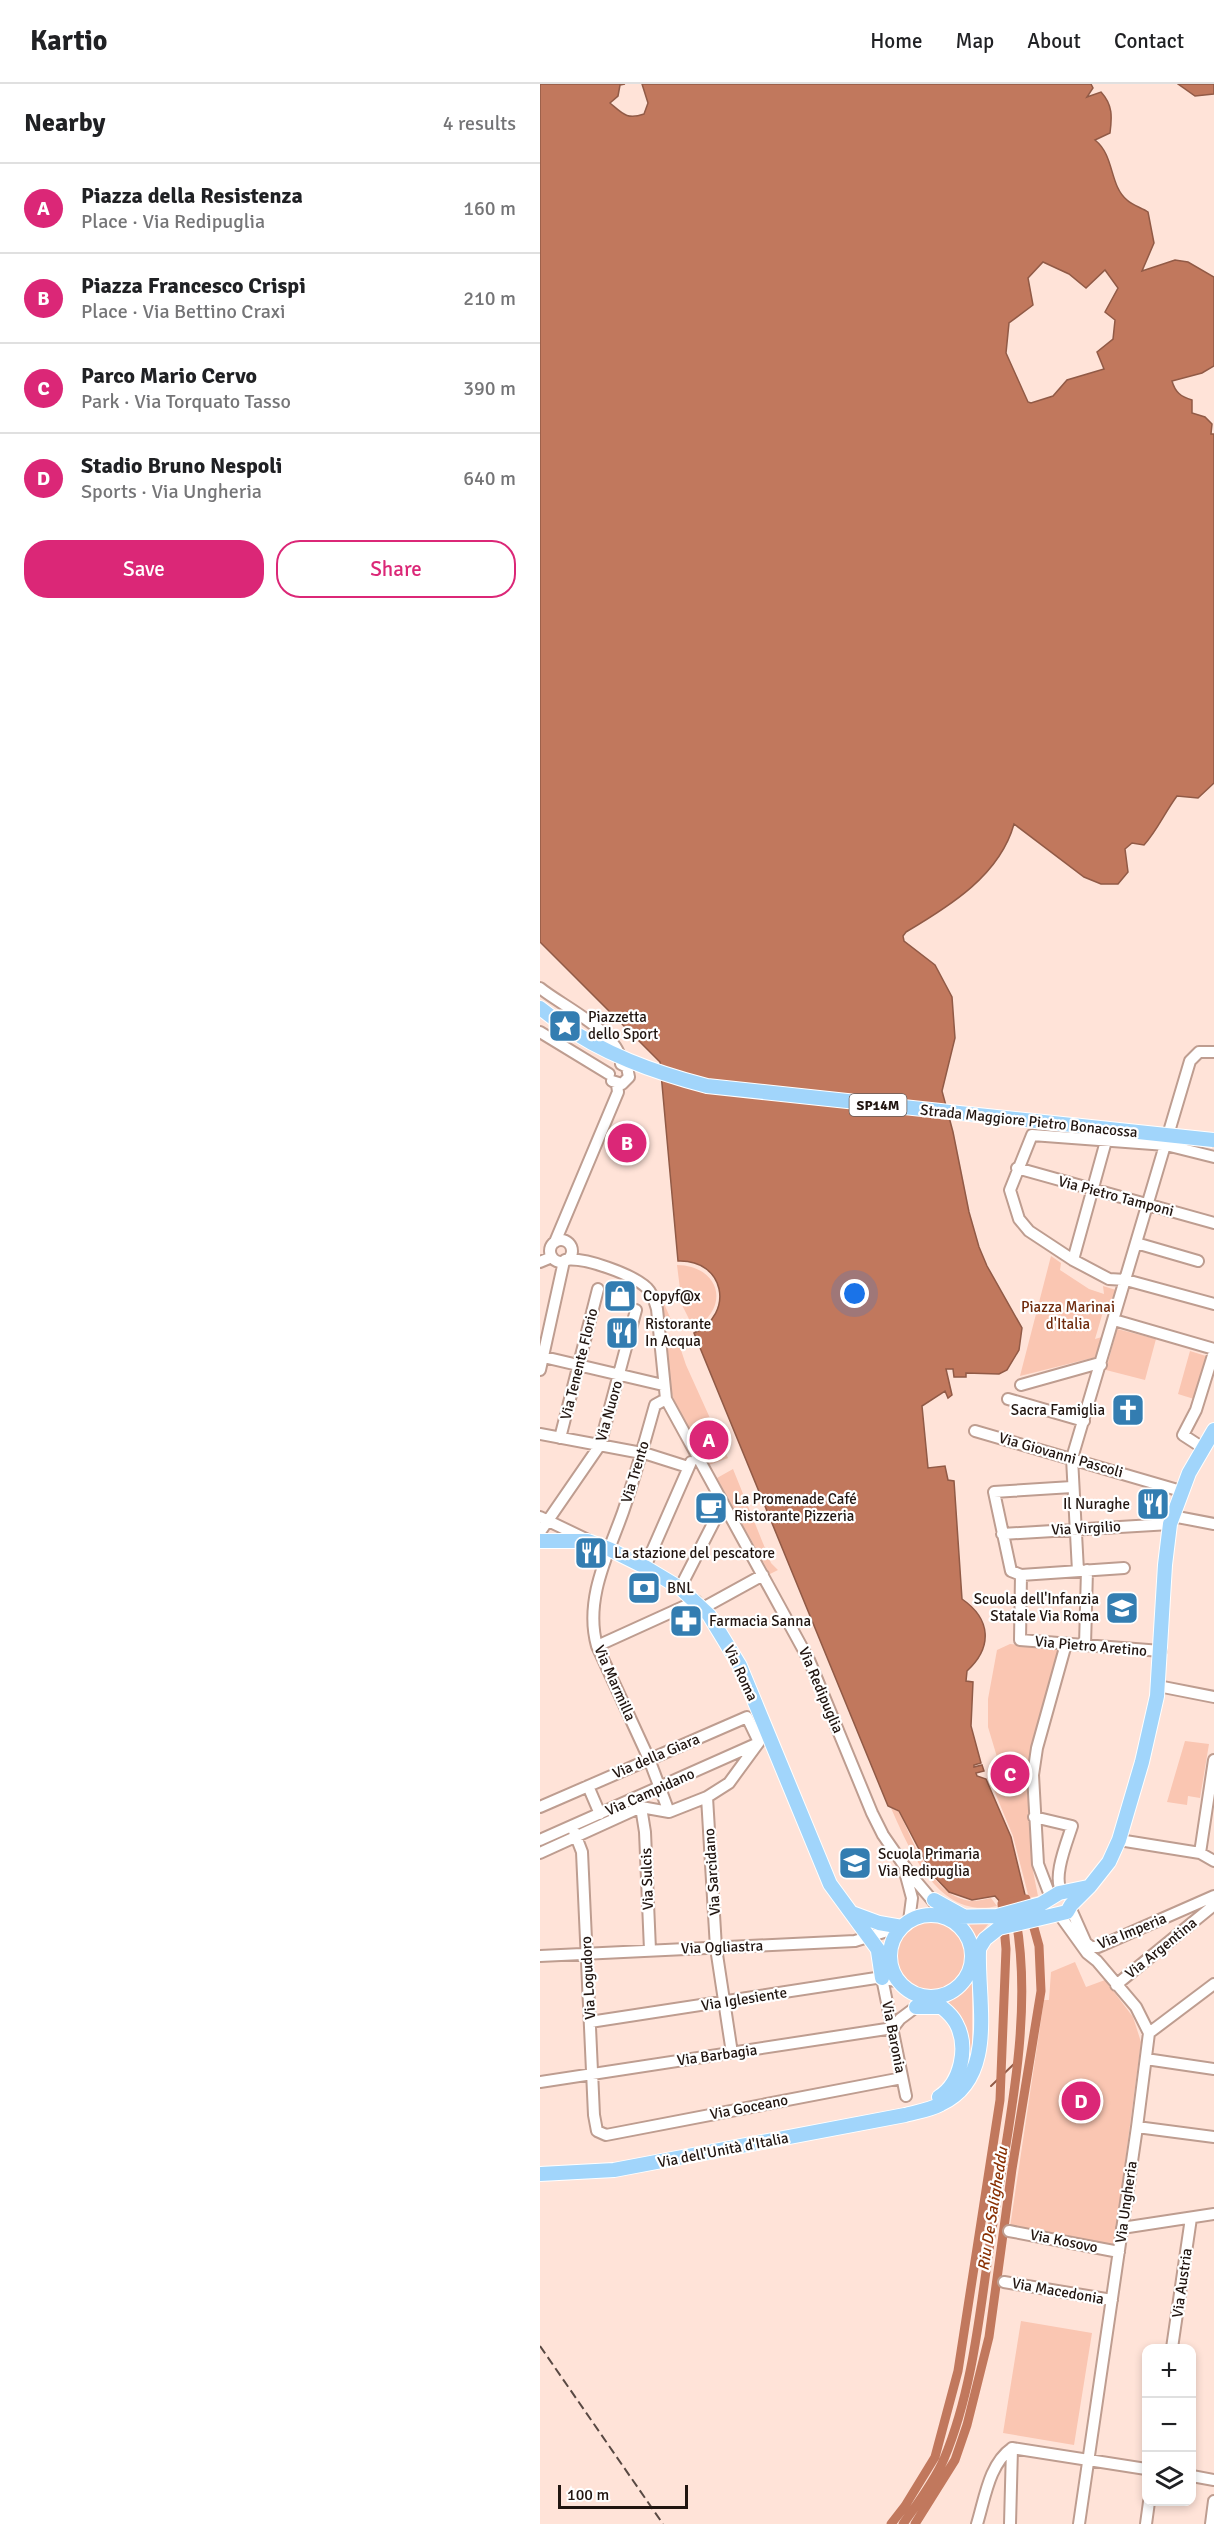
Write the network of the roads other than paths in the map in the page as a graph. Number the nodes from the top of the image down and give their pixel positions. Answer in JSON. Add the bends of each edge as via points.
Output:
{"nodes":[{"id":1,"x":540,"y":988,"type":"edge"},
{"id":2,"x":540,"y":1008,"type":"edge"},
{"id":3,"x":540,"y":1032,"type":"edge"},
{"id":4,"x":1214,"y":1052,"type":"edge"},
{"id":5,"x":621,"y":1064,"type":"junction"},
{"id":6,"x":609,"y":1074,"type":"junction"},
{"id":7,"x":617,"y":1084,"type":"junction"},
{"id":8,"x":1214,"y":1140,"type":"edge"},
{"id":9,"x":1107,"y":1141,"type":"junction"},
{"id":10,"x":1166,"y":1145,"type":"junction"},
{"id":11,"x":1214,"y":1157,"type":"edge"},
{"id":12,"x":1017,"y":1168,"type":"junction"},
{"id":13,"x":1093,"y":1190,"type":"junction"},
{"id":14,"x":1148,"y":1204,"type":"junction"},
{"id":15,"x":566,"y":1215,"type":"junction"},
{"id":16,"x":1214,"y":1223,"type":"edge"},
{"id":17,"x":555,"y":1242,"type":"junction"},
{"id":18,"x":1136,"y":1243,"type":"junction"},
{"id":19,"x":569,"y":1245,"type":"junction"},
{"id":20,"x":552,"y":1257,"type":"junction"},
{"id":21,"x":1072,"y":1260,"type":"junction"},
{"id":22,"x":565,"y":1261,"type":"junction"},
{"id":23,"x":586,"y":1261,"type":"junction"},
{"id":24,"x":540,"y":1262,"type":"edge"},
{"id":25,"x":1197,"y":1262,"type":"dead end"},
{"id":26,"x":1126,"y":1280,"type":"junction"},
{"id":27,"x":598,"y":1290,"type":"dead end"},
{"id":28,"x":1214,"y":1304,"type":"edge"},
{"id":29,"x":636,"y":1310,"type":"dead end"},
{"id":30,"x":1113,"y":1320,"type":"junction"},
{"id":31,"x":1214,"y":1351,"type":"edge"},
{"id":32,"x":542,"y":1356,"type":"edge"},
{"id":33,"x":579,"y":1365,"type":"junction"},
{"id":34,"x":1101,"y":1365,"type":"junction"},
{"id":35,"x":540,"y":1370,"type":"edge"},
{"id":36,"x":620,"y":1373,"type":"junction"},
{"id":37,"x":663,"y":1385,"type":"junction"},
{"id":38,"x":1022,"y":1385,"type":"dead end"},
{"id":39,"x":666,"y":1399,"type":"junction"},
{"id":40,"x":1008,"y":1399,"type":"dead end"},
{"id":41,"x":1084,"y":1421,"type":"junction"},
{"id":42,"x":1214,"y":1430,"type":"edge"},
{"id":43,"x":975,"y":1431,"type":"dead end"},
{"id":44,"x":541,"y":1435,"type":"edge"},
{"id":45,"x":560,"y":1438,"type":"junction"},
{"id":46,"x":600,"y":1445,"type":"junction"},
{"id":47,"x":1203,"y":1448,"type":"junction"},
{"id":48,"x":642,"y":1453,"type":"junction"},
{"id":49,"x":696,"y":1454,"type":"junction"},
{"id":50,"x":1072,"y":1458,"type":"junction"},
{"id":51,"x":688,"y":1467,"type":"junction"},
{"id":52,"x":1072,"y":1487,"type":"junction"},
{"id":53,"x":1181,"y":1491,"type":"junction"},
{"id":54,"x":723,"y":1504,"type":"junction"},
{"id":55,"x":545,"y":1519,"type":"edge"},
{"id":56,"x":1171,"y":1520,"type":"junction"},
{"id":57,"x":1214,"y":1524,"type":"edge"},
{"id":58,"x":1074,"y":1529,"type":"junction"},
{"id":59,"x":540,"y":1532,"type":"edge"},
{"id":60,"x":1002,"y":1534,"type":"junction"},
{"id":61,"x":588,"y":1540,"type":"junction"},
{"id":62,"x":540,"y":1541,"type":"edge"},
{"id":63,"x":609,"y":1549,"type":"junction"},
{"id":64,"x":645,"y":1567,"type":"junction"},
{"id":65,"x":1124,"y":1568,"type":"dead end"},
{"id":66,"x":1083,"y":1570,"type":"junction"},
{"id":67,"x":763,"y":1575,"type":"junction"},
{"id":68,"x":1021,"y":1575,"type":"junction"},
{"id":69,"x":680,"y":1588,"type":"junction"},
{"id":70,"x":699,"y":1604,"type":"junction"},
{"id":71,"x":1066,"y":1644,"type":"junction"},
{"id":72,"x":1085,"y":1645,"type":"junction"},
{"id":73,"x":597,"y":1646,"type":"junction"},
{"id":74,"x":1161,"y":1651,"type":"junction"},
{"id":75,"x":1158,"y":1686,"type":"junction"},
{"id":76,"x":1214,"y":1697,"type":"edge"},
{"id":77,"x":764,"y":1740,"type":"junction"},
{"id":78,"x":650,"y":1759,"type":"junction"},
{"id":79,"x":1214,"y":1760,"type":"edge"},
{"id":80,"x":660,"y":1785,"type":"junction"},
{"id":81,"x":588,"y":1786,"type":"junction"},
{"id":82,"x":706,"y":1797,"type":"junction"},
{"id":83,"x":540,"y":1807,"type":"edge"},
{"id":84,"x":641,"y":1808,"type":"junction"},
{"id":85,"x":669,"y":1812,"type":"junction"},
{"id":86,"x":600,"y":1814,"type":"junction"},
{"id":87,"x":1034,"y":1817,"type":"junction"},
{"id":88,"x":574,"y":1831,"type":"junction"},
{"id":89,"x":540,"y":1840,"type":"edge"},
{"id":90,"x":1119,"y":1840,"type":"junction"},
{"id":91,"x":540,"y":1853,"type":"edge"},
{"id":92,"x":1200,"y":1854,"type":"junction"},
{"id":93,"x":899,"y":1858,"type":"junction"},
{"id":94,"x":1214,"y":1861,"type":"edge"},
{"id":95,"x":1214,"y":1896,"type":"edge"},
{"id":96,"x":934,"y":1900,"type":"junction"},
{"id":97,"x":1063,"y":1904,"type":"junction"},
{"id":98,"x":1207,"y":1906,"type":"edge"},
{"id":99,"x":850,"y":1912,"type":"junction"},
{"id":100,"x":945,"y":1917,"type":"junction"},
{"id":101,"x":965,"y":1917,"type":"junction"},
{"id":102,"x":903,"y":1921,"type":"junction"},
{"id":103,"x":998,"y":1922,"type":"junction"},
{"id":104,"x":875,"y":1943,"type":"junction"},
{"id":105,"x":1098,"y":1947,"type":"junction"},
{"id":106,"x":716,"y":1948,"type":"junction"},
{"id":107,"x":650,"y":1950,"type":"junction"},
{"id":108,"x":586,"y":1953,"type":"junction"},
{"id":109,"x":540,"y":1956,"type":"edge"},
{"id":110,"x":976,"y":1960,"type":"junction"},
{"id":111,"x":1096,"y":1961,"type":"junction"},
{"id":112,"x":890,"y":1966,"type":"junction"},
{"id":113,"x":882,"y":1978,"type":"junction"},
{"id":114,"x":897,"y":1981,"type":"junction"},
{"id":115,"x":1214,"y":1984,"type":"edge"},
{"id":116,"x":1116,"y":1985,"type":"junction"},
{"id":117,"x":928,"y":1998,"type":"junction"},
{"id":118,"x":723,"y":2002,"type":"junction"},
{"id":119,"x":916,"y":2007,"type":"junction"},
{"id":120,"x":942,"y":2007,"type":"junction"},
{"id":121,"x":590,"y":2022,"type":"junction"},
{"id":122,"x":893,"y":2028,"type":"junction"},
{"id":123,"x":1149,"y":2032,"type":"junction"},
{"id":124,"x":732,"y":2053,"type":"junction"},
{"id":125,"x":1146,"y":2059,"type":"junction"},
{"id":126,"x":1214,"y":2069,"type":"edge"},
{"id":127,"x":592,"y":2073,"type":"junction"},
{"id":128,"x":902,"y":2078,"type":"junction"},
{"id":129,"x":540,"y":2082,"type":"edge"},
{"id":130,"x":906,"y":2096,"type":"dead end"},
{"id":131,"x":904,"y":2115,"type":"junction"},
{"id":132,"x":1137,"y":2127,"type":"junction"},
{"id":133,"x":597,"y":2131,"type":"joint"},
{"id":134,"x":1214,"y":2137,"type":"edge"},
{"id":135,"x":540,"y":2174,"type":"edge"},
{"id":136,"x":1214,"y":2214,"type":"edge"},
{"id":137,"x":1191,"y":2218,"type":"junction"},
{"id":138,"x":1122,"y":2228,"type":"junction"},
{"id":139,"x":1009,"y":2231,"type":"dead end"},
{"id":140,"x":1119,"y":2252,"type":"junction"},
{"id":141,"x":1004,"y":2282,"type":"dead end"},
{"id":142,"x":1112,"y":2300,"type":"junction"},
{"id":143,"x":1173,"y":2344,"type":"edge"},
{"id":144,"x":1012,"y":2448,"type":"junction"},
{"id":145,"x":1088,"y":2459,"type":"junction"},
{"id":146,"x":1142,"y":2468,"type":"edge"},
{"id":147,"x":1196,"y":2477,"type":"edge"},
{"id":148,"x":1214,"y":2480,"type":"edge"},
{"id":149,"x":1214,"y":2500,"type":"edge"},
{"id":150,"x":1148,"y":2506,"type":"edge"},
{"id":151,"x":977,"y":2524,"type":"edge"},
{"id":152,"x":1010,"y":2524,"type":"edge"},
{"id":153,"x":1078,"y":2524,"type":"edge"},
{"id":154,"x":1146,"y":2524,"type":"edge"},
{"id":155,"x":1210,"y":2524,"type":"edge"}],
"edges":[{"from":1,"to":5,"type":"street","via":[[610,1040],[620,1053]]},
{"from":2,"to":8,"type":"main road","name":"Strada Maggiore Pietro Bonacossa","number":"SP14M","bridge":true,"via":[[607,1051],[649,1069],[707,1086]]},
{"from":3,"to":6,"type":"street"},
{"from":4,"to":10,"type":"street","via":[[1201,1052],[1191,1059]]},
{"from":5,"to":6,"type":"street","via":[[611,1067]]},
{"from":5,"to":7,"type":"street","via":[[627,1067],[629,1077],[625,1083]]},
{"from":6,"to":7,"type":"street"},
{"from":7,"to":15,"type":"street","via":[[618,1092]]},
{"from":9,"to":10,"type":"street"},
{"from":9,"to":12,"type":"street","via":[[1032,1135]]},
{"from":9,"to":13,"type":"street"},
{"from":10,"to":11,"type":"street"},
{"from":10,"to":14,"type":"street"},
{"from":12,"to":13,"type":"street","name":"Via Pietro Tamponi"},
{"from":12,"to":21,"type":"street","via":[[1010,1190],[1019,1219],[1029,1231]]},
{"from":13,"to":14,"type":"street","name":"Via Pietro Tamponi"},
{"from":13,"to":21,"type":"street"},
{"from":14,"to":16,"type":"street","name":"Via Pietro Tamponi"},
{"from":14,"to":18,"type":"street"},
{"from":15,"to":17,"type":"street"},
{"from":15,"to":19,"type":"street"},
{"from":17,"to":19,"type":"street","via":[[563,1240]]},
{"from":17,"to":20,"type":"street","via":[[550,1250]]},
{"from":18,"to":25,"type":"street"},
{"from":18,"to":26,"type":"street"},
{"from":19,"to":22,"type":"street","via":[[571,1254]]},
{"from":19,"to":23,"type":"street","name":"Via Redipuglia"},
{"from":20,"to":22,"type":"street"},
{"from":20,"to":24,"type":"street"},
{"from":21,"to":26,"type":"street","via":[[1109,1279]]},
{"from":22,"to":23,"type":"street","name":"Via Redipuglia"},
{"from":22,"to":32,"type":"street"},
{"from":23,"to":37,"type":"street","name":"Via Redipuglia","via":[[637,1281],[652,1296],[657,1310]]},
{"from":26,"to":28,"type":"street"},
{"from":26,"to":30,"type":"street"},
{"from":27,"to":33,"type":"street","name":"Via Tenente Florio"},
{"from":29,"to":36,"type":"street","name":"Via Nuoro"},
{"from":30,"to":31,"type":"street"},
{"from":30,"to":34,"type":"street"},
{"from":31,"to":47,"type":"street","via":[[1196,1410],[1183,1435]]},
{"from":32,"to":33,"type":"street"},
{"from":32,"to":35,"type":"street"},
{"from":33,"to":36,"type":"street"},
{"from":33,"to":45,"type":"street","name":"Via Tenente Florio"},
{"from":34,"to":38,"type":"street"},
{"from":34,"to":41,"type":"street"},
{"from":36,"to":37,"type":"street"},
{"from":36,"to":46,"type":"street","name":"Via Nuoro"},
{"from":37,"to":39,"type":"street","name":"Via Redipuglia"},
{"from":39,"to":48,"type":"street","name":"Via Trento","via":[[655,1405]]},
{"from":39,"to":49,"type":"street","name":"Via Redipuglia"},
{"from":40,"to":41,"type":"street"},
{"from":41,"to":50,"type":"street"},
{"from":42,"to":47,"type":"main road"},
{"from":43,"to":50,"type":"street","name":"Via Giovanni Pascoli"},
{"from":44,"to":45,"type":"street"},
{"from":45,"to":46,"type":"street"},
{"from":46,"to":48,"type":"street"},
{"from":46,"to":55,"type":"street","name":"Via Nuoro"},
{"from":47,"to":53,"type":"main road"},
{"from":48,"to":51,"type":"street"},
{"from":48,"to":63,"type":"street","name":"Via Trento"},
{"from":49,"to":51,"type":"street"},
{"from":49,"to":54,"type":"street","name":"Via Redipuglia"},
{"from":50,"to":52,"type":"street"},
{"from":50,"to":53,"type":"street","name":"Via Giovanni Pascoli"},
{"from":51,"to":64,"type":"street"},
{"from":52,"to":58,"type":"street"},
{"from":52,"to":60,"type":"street","via":[[994,1492]]},
{"from":53,"to":56,"type":"main road"},
{"from":54,"to":67,"type":"street","name":"Via Redipuglia"},
{"from":54,"to":69,"type":"street"},
{"from":55,"to":59,"type":"street","name":"Via Nuoro"},
{"from":55,"to":61,"type":"street","name":"Via Roma"},
{"from":56,"to":57,"type":"street","name":"Via Virgilio"},
{"from":56,"to":58,"type":"street","name":"Via Virgilio"},
{"from":56,"to":74,"type":"main road"},
{"from":58,"to":60,"type":"street","name":"Via Virgilio"},
{"from":58,"to":66,"type":"street"},
{"from":60,"to":68,"type":"street","via":[[1011,1570]]},
{"from":61,"to":62,"type":"main road"},
{"from":61,"to":63,"type":"main road","name":"Via Roma"},
{"from":63,"to":64,"type":"main road","name":"Via Roma"},
{"from":63,"to":73,"type":"street","name":"Via Marmilla","via":[[598,1579],[593,1632]]},
{"from":64,"to":69,"type":"main road","name":"Via Roma"},
{"from":65,"to":66,"type":"street"},
{"from":66,"to":68,"type":"street"},
{"from":66,"to":72,"type":"street"},
{"from":67,"to":70,"type":"street"},
{"from":67,"to":93,"type":"street","name":"Via Redipuglia","via":[[809,1660],[872,1813]]},
{"from":68,"to":71,"type":"street","name":"Via Pietro Aretino","via":[[1020,1640]]},
{"from":69,"to":70,"type":"main road","name":"Via Roma"},
{"from":70,"to":73,"type":"street"},
{"from":70,"to":77,"type":"main road","name":"Via Roma","via":[[740,1666]]},
{"from":71,"to":72,"type":"street","name":"Via Pietro Aretino"},
{"from":71,"to":87,"type":"street","via":[[1035,1758]]},
{"from":72,"to":74,"type":"street","name":"Via Pietro Aretino"},
{"from":73,"to":78,"type":"street","name":"Via Marmilla"},
{"from":74,"to":75,"type":"main road"},
{"from":75,"to":76,"type":"street"},
{"from":75,"to":90,"type":"main road","via":[[1145,1752]]},
{"from":77,"to":78,"type":"street","name":"Via della Giara","via":[[747,1717]]},
{"from":77,"to":80,"type":"street","name":"Via Campidano"},
{"from":77,"to":82,"type":"street","name":"Via Campidano","via":[[729,1783]]},
{"from":77,"to":99,"type":"main road","name":"Via Roma","via":[[830,1884]]},
{"from":78,"to":80,"type":"street","name":"Via Marmilla"},
{"from":78,"to":81,"type":"street","name":"Via della Giara"},
{"from":79,"to":92,"type":"street"},
{"from":80,"to":85,"type":"street","name":"Via Marmilla"},
{"from":80,"to":86,"type":"street","name":"Via Campidano"},
{"from":81,"to":83,"type":"street","name":"Via della Giara"},
{"from":81,"to":86,"type":"street"},
{"from":82,"to":85,"type":"street","name":"Via Campidano"},
{"from":82,"to":106,"type":"street","name":"Via Sarcidano"},
{"from":84,"to":85,"type":"street","name":"Via Campidano"},
{"from":84,"to":88,"type":"street","name":"Via Campidano"},
{"from":84,"to":107,"type":"street","name":"Via Sulcis"},
{"from":86,"to":88,"type":"street","name":"Via Campidano"},
{"from":87,"to":97,"type":"street","via":[[1038,1863]]},
{"from":87,"to":97,"type":"street","via":[[1072,1826],[1059,1874]]},
{"from":88,"to":89,"type":"street","name":"Via Campidano"},
{"from":88,"to":91,"type":"street","name":"Via Campidano"},
{"from":88,"to":108,"type":"street","name":"Via Logudoro","via":[[582,1852]]},
{"from":90,"to":92,"type":"street"},
{"from":90,"to":97,"type":"main road","via":[[1109,1862],[1090,1886]]},
{"from":92,"to":94,"type":"street"},
{"from":93,"to":96,"type":"street","name":"Via Redipuglia"},
{"from":93,"to":102,"type":"street","name":"Via Redipuglia","via":[[912,1898]]},
{"from":95,"to":98,"type":"street","name":"Via Imperia"},
{"from":96,"to":100,"type":"street","name":"Via Redipuglia"},
{"from":96,"to":101,"type":"main road"},
{"from":97,"to":103,"type":"main road"},
{"from":97,"to":105,"type":"street","name":"Via Imperia","via":[[1086,1943]]},
{"from":97,"to":111,"type":"street","via":[[1087,1953]]},
{"from":98,"to":105,"type":"street","name":"Via Imperia"},
{"from":98,"to":116,"type":"street","name":"Via Argentina"},
{"from":99,"to":102,"type":"main road","via":[[879,1923]]},
{"from":99,"to":104,"type":"main road","name":"Via Roma"},
{"from":100,"to":101,"type":"main road"},
{"from":100,"to":102,"type":"main road","via":[[927,1915]]},
{"from":100,"to":110,"type":"main road","via":[[966,1934]]},
{"from":101,"to":103,"type":"main road"},
{"from":102,"to":104,"type":"street","name":"Via Ogliastra"},
{"from":102,"to":112,"type":"main road","via":[[892,1941]]},
{"from":103,"to":110,"type":"main road"},
{"from":104,"to":106,"type":"street","name":"Via Ogliastra"},
{"from":104,"to":112,"type":"main road","name":"Via Roma"},
{"from":104,"to":113,"type":"main road"},
{"from":105,"to":111,"type":"street"},
{"from":106,"to":107,"type":"street","name":"Via Ogliastra"},
{"from":106,"to":118,"type":"street","name":"Via Sarcidano"},
{"from":107,"to":108,"type":"street","name":"Via Ogliastra"},
{"from":108,"to":109,"type":"street","name":"Via Ogliastra"},
{"from":108,"to":121,"type":"street","name":"Via Logudoro"},
{"from":110,"to":117,"type":"main road","via":[[958,1988]]},
{"from":110,"to":131,"type":"main road","name":"Via dell'Unità d'Italia","via":[[979,2054],[970,2078],[939,2105]]},
{"from":111,"to":116,"type":"street"},
{"from":112,"to":114,"type":"main road"},
{"from":113,"to":114,"type":"street","name":"Via Iglesiente"},
{"from":113,"to":118,"type":"street","name":"Via Iglesiente"},
{"from":113,"to":122,"type":"street","name":"Via Baronia"},
{"from":114,"to":117,"type":"main road","via":[[916,1995]]},
{"from":115,"to":123,"type":"street"},
{"from":116,"to":123,"type":"street","via":[[1136,2007]]},
{"from":117,"to":119,"type":"main road"},
{"from":117,"to":120,"type":"main road","name":"Via dell'Unità d'Italia"},
{"from":118,"to":121,"type":"street","name":"Via Iglesiente"},
{"from":118,"to":124,"type":"street","name":"Via Sarcidano"},
{"from":119,"to":120,"type":"main road"},
{"from":119,"to":122,"type":"street"},
{"from":120,"to":131,"type":"main road","name":"Via dell'Unità d'Italia","via":[[957,2024],[960,2034],[962,2057],[956,2077],[945,2093]]},
{"from":121,"to":127,"type":"street","name":"Via Logudoro"},
{"from":122,"to":124,"type":"street","name":"Via Barbagia"},
{"from":122,"to":128,"type":"street","name":"Via Baronia"},
{"from":123,"to":125,"type":"street","name":"Via Ungheria"},
{"from":124,"to":127,"type":"street","name":"Via Barbagia"},
{"from":125,"to":126,"type":"street"},
{"from":125,"to":132,"type":"street","name":"Via Ungheria"},
{"from":127,"to":129,"type":"street","name":"Via Barbagia"},
{"from":127,"to":133,"type":"street","name":"Via Logudoro"},
{"from":128,"to":130,"type":"street","name":"Via Baronia"},
{"from":128,"to":133,"type":"street","name":"Via Goceano","via":[[606,2135]]},
{"from":131,"to":135,"type":"main road","name":"Via dell'Unità d'Italia","via":[[614,2170]]},
{"from":132,"to":134,"type":"street"},
{"from":132,"to":138,"type":"street","name":"Via Ungheria"},
{"from":136,"to":137,"type":"street"},
{"from":137,"to":138,"type":"street"},
{"from":137,"to":143,"type":"street","name":"Via Austria"},
{"from":138,"to":140,"type":"street","name":"Via Ungheria"},
{"from":139,"to":140,"type":"street","name":"Via Kosovo"},
{"from":140,"to":142,"type":"street","name":"Via Ungheria"},
{"from":141,"to":142,"type":"street","name":"Via Macedonia"},
{"from":142,"to":145,"type":"street","name":"Via Ungheria"},
{"from":144,"to":145,"type":"street"},
{"from":144,"to":151,"type":"street","via":[[996,2464]]},
{"from":144,"to":152,"type":"street"},
{"from":145,"to":146,"type":"street"},
{"from":145,"to":153,"type":"street","name":"Via Ungheria"},
{"from":147,"to":148,"type":"street"},
{"from":149,"to":155,"type":"street"},
{"from":150,"to":154,"type":"street"}]}
